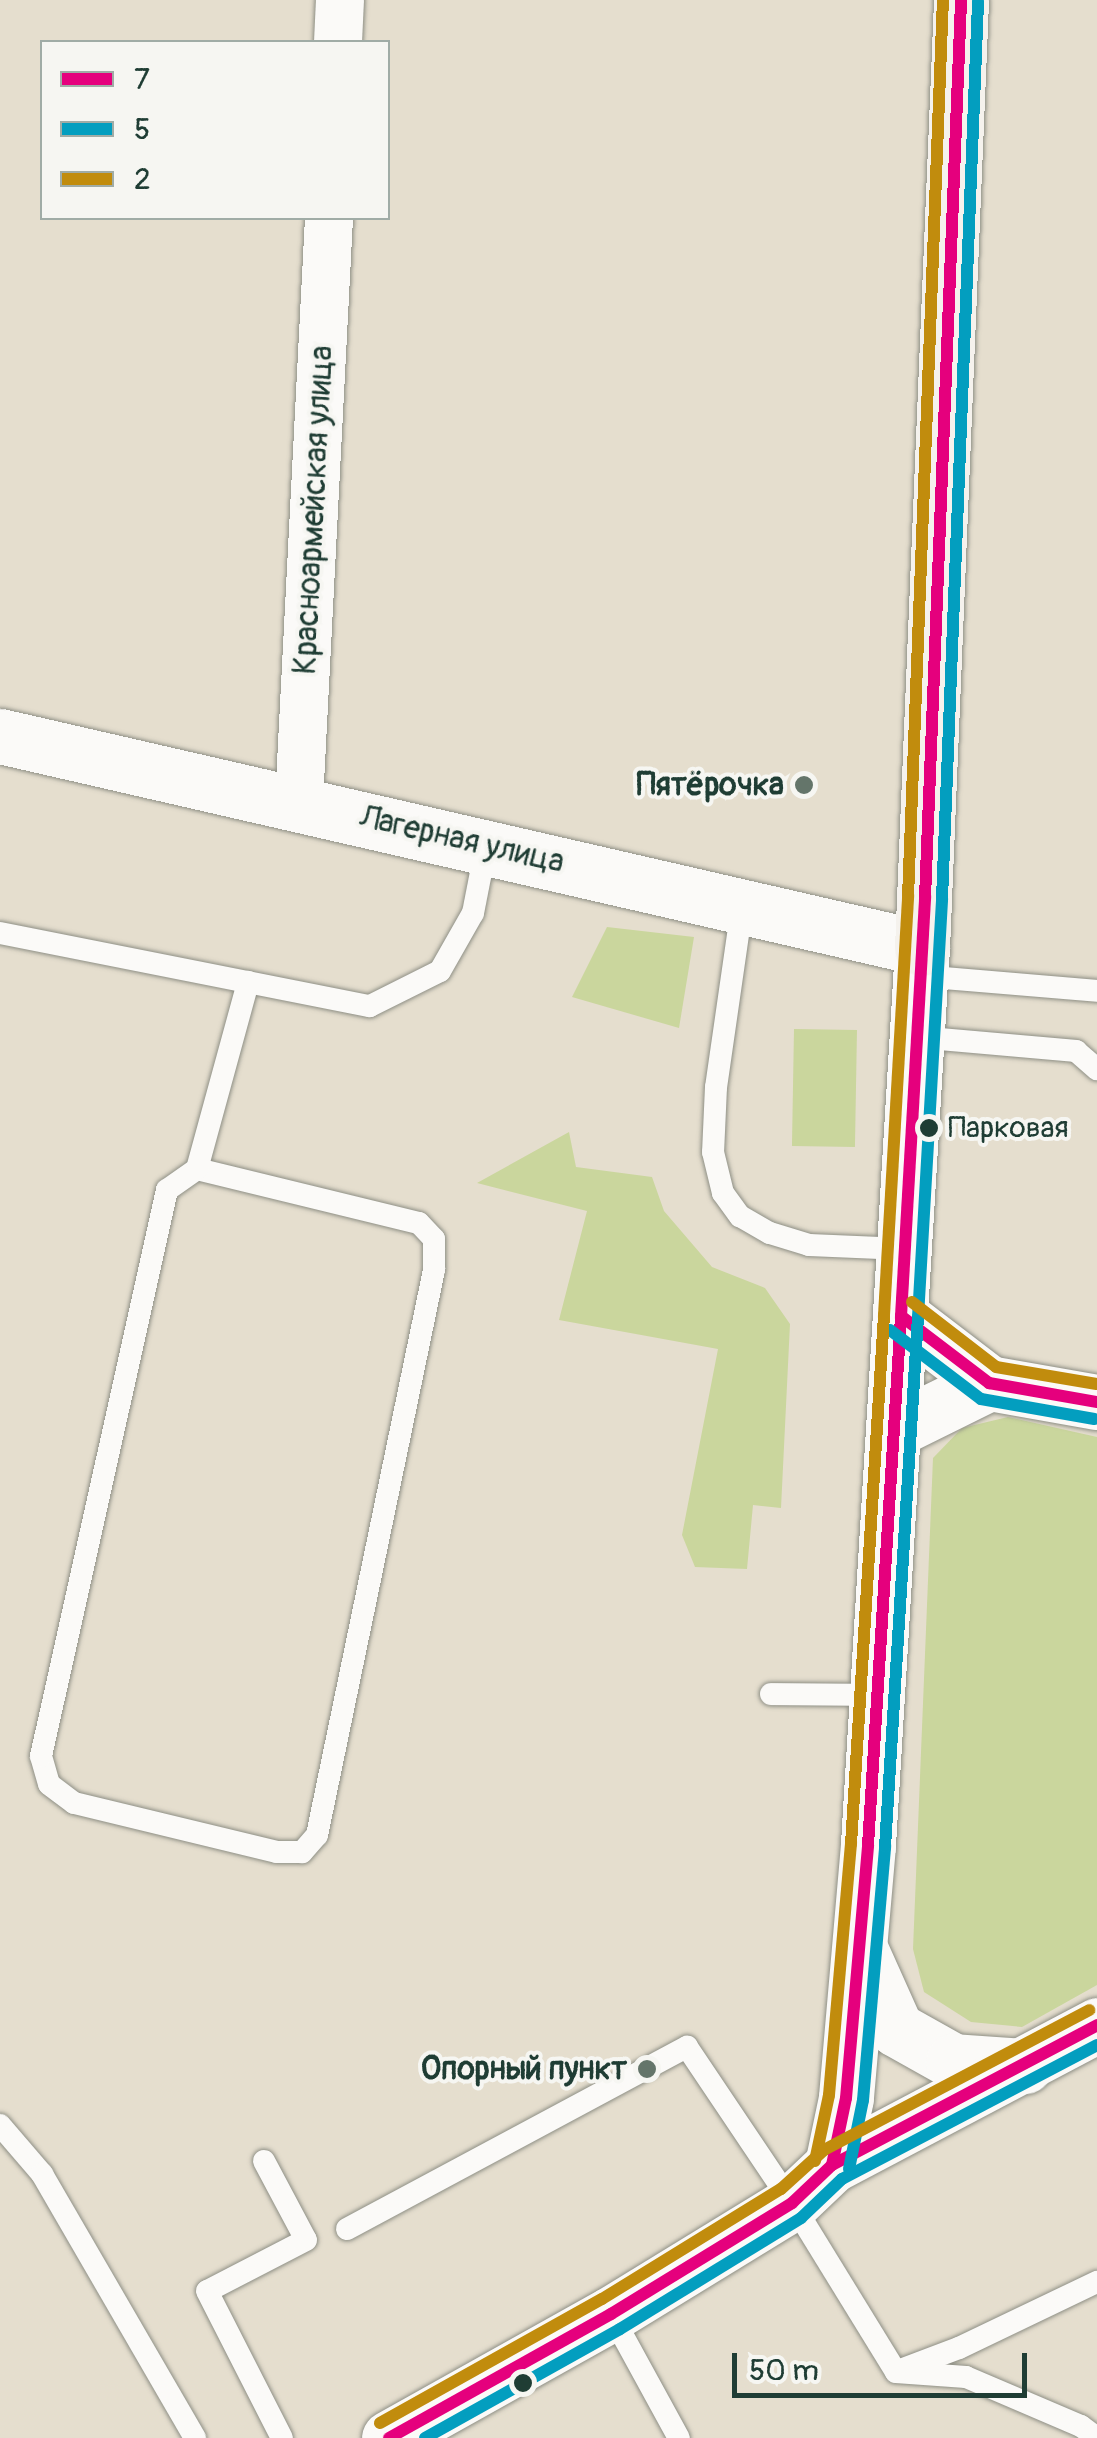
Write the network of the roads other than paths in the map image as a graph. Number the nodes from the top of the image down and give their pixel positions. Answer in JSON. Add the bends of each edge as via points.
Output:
{"nodes":[{"id":1,"x":340,"y":0,"type":"edge"},
{"id":2,"x":961,"y":0,"type":"edge"},
{"id":3,"x":338,"y":40,"type":"edge"},
{"id":4,"x":329,"y":220,"type":"edge"},
{"id":5,"x":0,"y":736,"type":"edge"},
{"id":6,"x":299,"y":802,"type":"junction"},
{"id":7,"x":486,"y":847,"type":"junction"},
{"id":8,"x":742,"y":904,"type":"junction"},
{"id":9,"x":0,"y":933,"type":"edge"},
{"id":10,"x":921,"y":962,"type":"junction"},
{"id":11,"x":248,"y":982,"type":"junction"},
{"id":12,"x":1097,"y":991,"type":"edge"},
{"id":13,"x":917,"y":1036,"type":"junction"},
{"id":14,"x":1097,"y":1069,"type":"edge"},
{"id":15,"x":197,"y":1169,"type":"junction"},
{"id":16,"x":904,"y":1249,"type":"junction"},
{"id":17,"x":901,"y":1316,"type":"junction"},
{"id":18,"x":989,"y":1383,"type":"junction"},
{"id":19,"x":1097,"y":1402,"type":"edge"},
{"id":20,"x":894,"y":1430,"type":"junction"},
{"id":21,"x":771,"y":1694,"type":"dead end"},
{"id":22,"x":877,"y":1695,"type":"junction"},
{"id":23,"x":859,"y":1946,"type":"junction"},
{"id":24,"x":1097,"y":2025,"type":"edge"},
{"id":25,"x":1026,"y":2066,"type":"junction"},
{"id":26,"x":0,"y":2124,"type":"edge"},
{"id":27,"x":264,"y":2161,"type":"dead end"},
{"id":28,"x":832,"y":2165,"type":"junction"},
{"id":29,"x":792,"y":2202,"type":"junction"},
{"id":30,"x":347,"y":2229,"type":"dead end"},
{"id":31,"x":1097,"y":2282,"type":"edge"},
{"id":32,"x":611,"y":2314,"type":"junction"},
{"id":33,"x":896,"y":2372,"type":"junction"},
{"id":34,"x":1085,"y":2434,"type":"edge"},
{"id":35,"x":195,"y":2438,"type":"edge"},
{"id":36,"x":282,"y":2438,"type":"edge"},
{"id":37,"x":389,"y":2438,"type":"edge"},
{"id":38,"x":679,"y":2438,"type":"edge"}],
"edges":[{"from":1,"to":3,"type":"street"},
{"from":2,"to":10,"type":"main road"},
{"from":4,"to":6,"type":"street","name":"Красноармейская улица"},
{"from":5,"to":6,"type":"street","name":"Лагерная улица"},
{"from":6,"to":7,"type":"street","name":"Лагерная улица"},
{"from":7,"to":8,"type":"street","name":"Лагерная улица"},
{"from":7,"to":11,"type":"lane","via":[[473,913],[440,971],[370,1006]]},
{"from":8,"to":10,"type":"street","name":"Лагерная улица"},
{"from":8,"to":16,"type":"lane","via":[[716,1087],[713,1152],[723,1193],[740,1216],[770,1233],[810,1244]]},
{"from":9,"to":11,"type":"lane"},
{"from":10,"to":12,"type":"lane"},
{"from":10,"to":13,"type":"street"},
{"from":11,"to":15,"type":"lane"},
{"from":13,"to":14,"type":"lane","via":[[1076,1051]]},
{"from":13,"to":16,"type":"street"},
{"from":15,"to":15,"type":"lane","via":[[419,1223],[434,1239],[434,1270],[316,1835],[302,1852],[74,1804],[49,1784],[41,1756],[167,1190]]},
{"from":16,"to":17,"type":"street"},
{"from":17,"to":18,"type":"street"},
{"from":17,"to":20,"type":"street"},
{"from":18,"to":19,"type":"street"},
{"from":18,"to":20,"type":"street"},
{"from":20,"to":22,"type":"street"},
{"from":21,"to":22,"type":"lane"},
{"from":22,"to":23,"type":"street"},
{"from":23,"to":25,"type":"street","via":[[896,2029],[953,2061]]},
{"from":23,"to":28,"type":"street","via":[[846,2098]]},
{"from":24,"to":25,"type":"street"},
{"from":25,"to":28,"type":"street"},
{"from":26,"to":35,"type":"lane","via":[[42,2174]]},
{"from":27,"to":36,"type":"lane","via":[[306,2240],[207,2292]]},
{"from":28,"to":29,"type":"street"},
{"from":29,"to":30,"type":"lane","via":[[687,2047]]},
{"from":29,"to":32,"type":"street"},
{"from":29,"to":33,"type":"lane"},
{"from":31,"to":33,"type":"lane"},
{"from":32,"to":37,"type":"street"},
{"from":32,"to":38,"type":"lane"},
{"from":33,"to":34,"type":"lane","via":[[966,2377]]}]}
